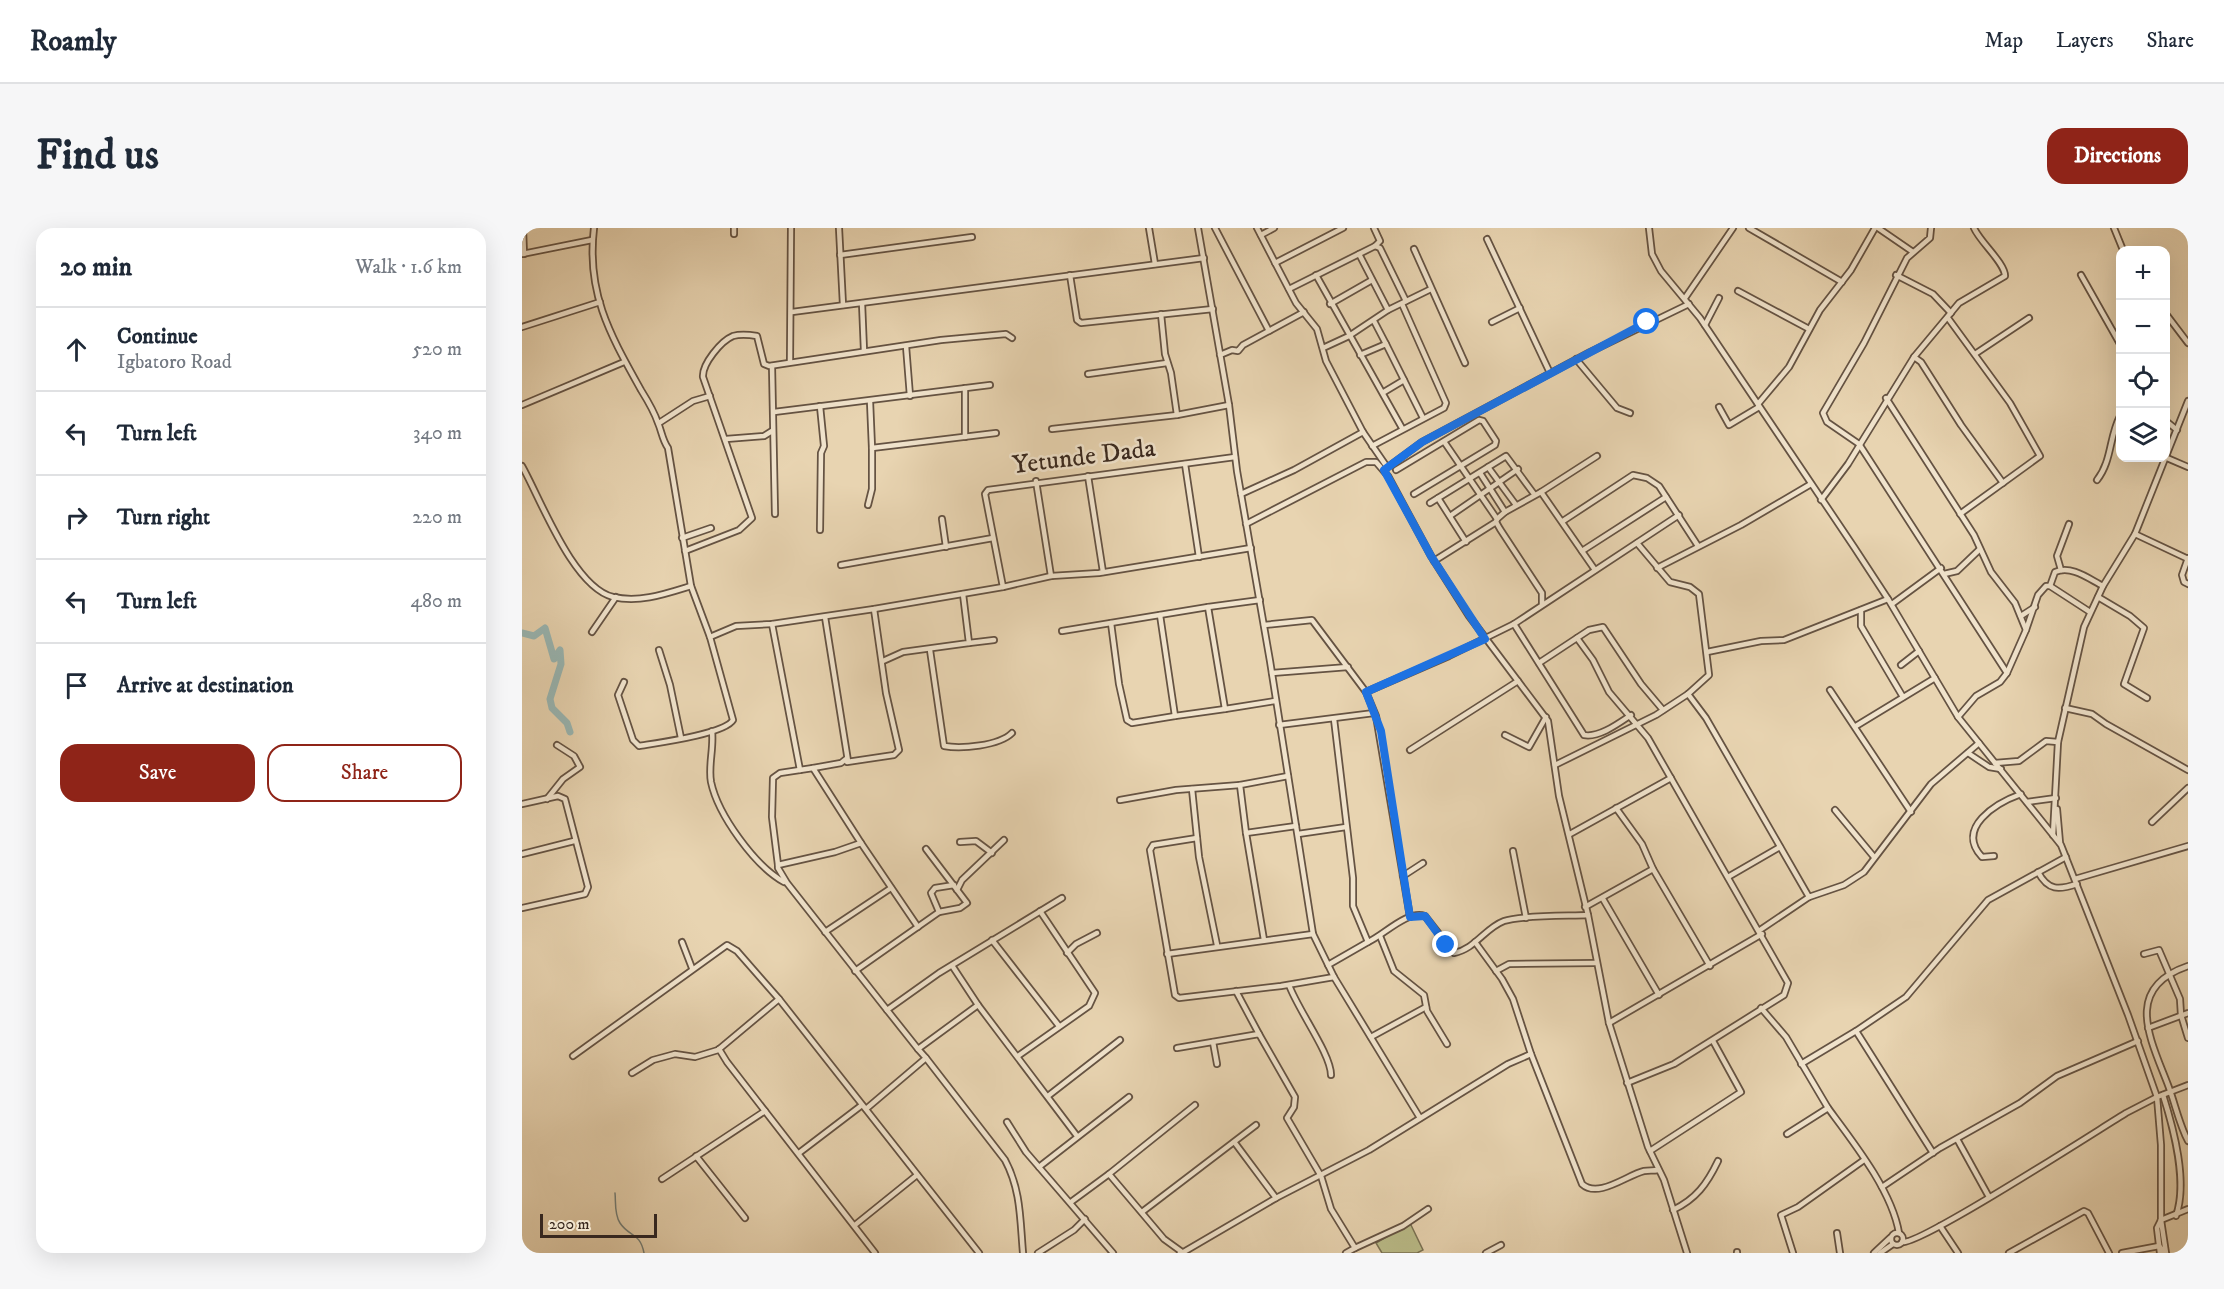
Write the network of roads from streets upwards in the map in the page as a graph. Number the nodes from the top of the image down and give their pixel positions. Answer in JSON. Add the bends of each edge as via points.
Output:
{"nodes":[{"id":1,"x":523,"y":228,"type":"edge"},
{"id":2,"x":594,"y":228,"type":"edge"},
{"id":3,"x":791,"y":228,"type":"edge"},
{"id":4,"x":839,"y":228,"type":"edge"},
{"id":5,"x":1149,"y":228,"type":"edge"},
{"id":6,"x":1198,"y":228,"type":"edge"},
{"id":7,"x":1215,"y":228,"type":"edge"},
{"id":8,"x":1257,"y":228,"type":"edge"},
{"id":9,"x":1274,"y":228,"type":"edge"},
{"id":10,"x":1343,"y":228,"type":"edge"},
{"id":11,"x":1374,"y":228,"type":"edge"},
{"id":12,"x":1647,"y":228,"type":"edge"},
{"id":13,"x":1733,"y":228,"type":"edge"},
{"id":14,"x":1749,"y":228,"type":"edge"},
{"id":15,"x":1877,"y":228,"type":"edge"},
{"id":16,"x":1931,"y":228,"type":"edge"},
{"id":17,"x":1974,"y":228,"type":"edge"},
{"id":18,"x":2114,"y":228,"type":"edge"},
{"id":19,"x":1261,"y":235,"type":"junction"},
{"id":20,"x":972,"y":237,"type":"dead end"},
{"id":21,"x":1487,"y":239,"type":"dead end"},
{"id":22,"x":592,"y":240,"type":"junction"},
{"id":23,"x":1376,"y":246,"type":"junction"},
{"id":24,"x":2121,"y":246,"type":"edge"},
{"id":25,"x":1413,"y":249,"type":"dead end"},
{"id":26,"x":1913,"y":252,"type":"junction"},
{"id":27,"x":523,"y":254,"type":"edge"},
{"id":28,"x":1359,"y":254,"type":"junction"},
{"id":29,"x":840,"y":255,"type":"junction"},
{"id":30,"x":1204,"y":258,"type":"junction"},
{"id":31,"x":1275,"y":263,"type":"junction"},
{"id":32,"x":1155,"y":264,"type":"junction"},
{"id":33,"x":1070,"y":275,"type":"junction"},
{"id":34,"x":1316,"y":275,"type":"junction"},
{"id":35,"x":1896,"y":275,"type":"junction"},
{"id":36,"x":2081,"y":275,"type":"dead end"},
{"id":37,"x":1372,"y":280,"type":"junction"},
{"id":38,"x":1842,"y":282,"type":"junction"},
{"id":39,"x":1431,"y":289,"type":"junction"},
{"id":40,"x":1289,"y":290,"type":"junction"},
{"id":41,"x":1738,"y":291,"type":"dead end"},
{"id":42,"x":1685,"y":298,"type":"junction"},
{"id":43,"x":1719,"y":298,"type":"dead end"},
{"id":44,"x":600,"y":302,"type":"junction"},
{"id":45,"x":861,"y":303,"type":"junction"},
{"id":46,"x":1404,"y":303,"type":"junction"},
{"id":47,"x":1330,"y":304,"type":"junction"},
{"id":48,"x":1689,"y":304,"type":"junction"},
{"id":49,"x":843,"y":305,"type":"junction"},
{"id":50,"x":1520,"y":308,"type":"junction"},
{"id":51,"x":1213,"y":309,"type":"junction"},
{"id":52,"x":1388,"y":310,"type":"junction"},
{"id":53,"x":792,"y":312,"type":"junction"},
{"id":54,"x":1304,"y":312,"type":"junction"},
{"id":55,"x":1161,"y":314,"type":"junction"},
{"id":56,"x":1949,"y":315,"type":"junction"},
{"id":57,"x":2029,"y":318,"type":"dead end"},
{"id":58,"x":1374,"y":321,"type":"junction"},
{"id":59,"x":2170,"y":321,"type":"edge"},
{"id":60,"x":1492,"y":322,"type":"dead end"},
{"id":61,"x":1705,"y":325,"type":"junction"},
{"id":62,"x":522,"y":327,"type":"edge"},
{"id":63,"x":1809,"y":329,"type":"junction"},
{"id":64,"x":1269,"y":331,"type":"junction"},
{"id":65,"x":2116,"y":335,"type":"edge"},
{"id":66,"x":1349,"y":336,"type":"junction"},
{"id":67,"x":1012,"y":338,"type":"dead end"},
{"id":68,"x":2188,"y":342,"type":"edge"},
{"id":69,"x":1386,"y":344,"type":"junction"},
{"id":70,"x":906,"y":346,"type":"junction"},
{"id":71,"x":1323,"y":348,"type":"junction"},
{"id":72,"x":864,"y":351,"type":"junction"},
{"id":73,"x":1975,"y":354,"type":"junction"},
{"id":74,"x":1220,"y":355,"type":"junction"},
{"id":75,"x":1360,"y":355,"type":"junction"},
{"id":76,"x":1914,"y":357,"type":"junction"},
{"id":77,"x":1576,"y":359,"type":"junction"},
{"id":78,"x":790,"y":361,"type":"junction"},
{"id":79,"x":624,"y":362,"type":"junction"},
{"id":80,"x":1167,"y":363,"type":"junction"},
{"id":81,"x":1466,"y":363,"type":"dead end"},
{"id":82,"x":772,"y":366,"type":"junction"},
{"id":83,"x":1550,"y":373,"type":"junction"},
{"id":84,"x":1088,"y":374,"type":"dead end"},
{"id":85,"x":1404,"y":381,"type":"junction"},
{"id":86,"x":990,"y":385,"type":"dead end"},
{"id":87,"x":965,"y":388,"type":"junction"},
{"id":88,"x":1384,"y":392,"type":"junction"},
{"id":89,"x":710,"y":396,"type":"junction"},
{"id":90,"x":910,"y":396,"type":"junction"},
{"id":91,"x":1886,"y":398,"type":"junction"},
{"id":92,"x":870,"y":401,"type":"junction"},
{"id":93,"x":2188,"y":401,"type":"edge"},
{"id":94,"x":522,"y":405,"type":"edge"},
{"id":95,"x":1229,"y":405,"type":"junction"},
{"id":96,"x":820,"y":406,"type":"junction"},
{"id":97,"x":1759,"y":406,"type":"junction"},
{"id":98,"x":1719,"y":407,"type":"dead end"},
{"id":99,"x":774,"y":412,"type":"junction"},
{"id":100,"x":1630,"y":413,"type":"dead end"},
{"id":101,"x":1177,"y":415,"type":"junction"},
{"id":102,"x":1423,"y":418,"type":"junction"},
{"id":103,"x":659,"y":423,"type":"junction"},
{"id":104,"x":2170,"y":424,"type":"edge"},
{"id":105,"x":1402,"y":428,"type":"junction"},
{"id":106,"x":2116,"y":428,"type":"edge"},
{"id":107,"x":1052,"y":429,"type":"dead end"},
{"id":108,"x":2177,"y":430,"type":"junction"},
{"id":109,"x":772,"y":431,"type":"junction"},
{"id":110,"x":1363,"y":432,"type":"junction"},
{"id":111,"x":996,"y":433,"type":"dead end"},
{"id":112,"x":965,"y":437,"type":"junction"},
{"id":113,"x":726,"y":439,"type":"junction"},
{"id":114,"x":1444,"y":443,"type":"junction"},
{"id":115,"x":1859,"y":444,"type":"junction"},
{"id":116,"x":1372,"y":446,"type":"junction"},
{"id":117,"x":872,"y":448,"type":"junction"},
{"id":118,"x":2170,"y":450,"type":"edge"},
{"id":119,"x":1597,"y":456,"type":"dead end"},
{"id":120,"x":1235,"y":457,"type":"junction"},
{"id":121,"x":2170,"y":459,"type":"edge"},
{"id":122,"x":2165,"y":462,"type":"edge"},
{"id":123,"x":1185,"y":464,"type":"junction"},
{"id":124,"x":522,"y":466,"type":"edge"},
{"id":125,"x":1460,"y":467,"type":"junction"},
{"id":126,"x":1488,"y":467,"type":"junction"},
{"id":127,"x":2188,"y":467,"type":"edge"},
{"id":128,"x":1386,"y":468,"type":"junction"},
{"id":129,"x":1518,"y":469,"type":"junction"},
{"id":130,"x":1396,"y":470,"type":"dead end"},
{"id":131,"x":1479,"y":473,"type":"junction"},
{"id":132,"x":1089,"y":476,"type":"junction"},
{"id":133,"x":1468,"y":480,"type":"junction"},
{"id":134,"x":2097,"y":480,"type":"dead end"},
{"id":135,"x":1036,"y":481,"type":"junction"},
{"id":136,"x":1499,"y":483,"type":"junction"},
{"id":137,"x":2003,"y":483,"type":"junction"},
{"id":138,"x":1811,"y":484,"type":"junction"},
{"id":139,"x":1490,"y":489,"type":"junction"},
{"id":140,"x":1541,"y":492,"type":"junction"},
{"id":141,"x":1241,"y":494,"type":"junction"},
{"id":142,"x":1414,"y":494,"type":"dead end"},
{"id":143,"x":1534,"y":494,"type":"junction"},
{"id":144,"x":1479,"y":496,"type":"junction"},
{"id":145,"x":1666,"y":497,"type":"junction"},
{"id":146,"x":1438,"y":498,"type":"junction"},
{"id":147,"x":1821,"y":500,"type":"junction"},
{"id":148,"x":1430,"y":503,"type":"dead end"},
{"id":149,"x":868,"y":505,"type":"dead end"},
{"id":150,"x":1516,"y":505,"type":"junction"},
{"id":151,"x":1505,"y":512,"type":"junction"},
{"id":152,"x":775,"y":514,"type":"dead end"},
{"id":153,"x":1960,"y":514,"type":"junction"},
{"id":154,"x":1678,"y":515,"type":"junction"},
{"id":155,"x":1450,"y":516,"type":"junction"},
{"id":156,"x":942,"y":519,"type":"dead end"},
{"id":157,"x":1563,"y":520,"type":"junction"},
{"id":158,"x":1497,"y":521,"type":"junction"},
{"id":159,"x":1246,"y":524,"type":"junction"},
{"id":160,"x":2069,"y":524,"type":"dead end"},
{"id":161,"x":711,"y":528,"type":"dead end"},
{"id":162,"x":820,"y":530,"type":"dead end"},
{"id":163,"x":2135,"y":534,"type":"junction"},
{"id":164,"x":682,"y":538,"type":"junction"},
{"id":165,"x":993,"y":538,"type":"junction"},
{"id":166,"x":1466,"y":542,"type":"junction"},
{"id":167,"x":1637,"y":543,"type":"junction"},
{"id":168,"x":1698,"y":546,"type":"junction"},
{"id":169,"x":946,"y":547,"type":"junction"},
{"id":170,"x":1251,"y":548,"type":"junction"},
{"id":171,"x":1980,"y":549,"type":"junction"},
{"id":172,"x":1582,"y":550,"type":"junction"},
{"id":173,"x":685,"y":551,"type":"junction"},
{"id":174,"x":1199,"y":557,"type":"junction"},
{"id":175,"x":2188,"y":558,"type":"edge"},
{"id":176,"x":1434,"y":561,"type":"junction"},
{"id":177,"x":841,"y":565,"type":"dead end"},
{"id":178,"x":1657,"y":568,"type":"junction"},
{"id":179,"x":1941,"y":568,"type":"junction"},
{"id":180,"x":1595,"y":570,"type":"junction"},
{"id":181,"x":2061,"y":570,"type":"junction"},
{"id":182,"x":1103,"y":572,"type":"junction"},
{"id":183,"x":1944,"y":574,"type":"junction"},
{"id":184,"x":1052,"y":576,"type":"junction"},
{"id":185,"x":2188,"y":584,"type":"edge"},
{"id":186,"x":691,"y":586,"type":"junction"},
{"id":187,"x":2050,"y":586,"type":"junction"},
{"id":188,"x":2103,"y":586,"type":"junction"},
{"id":189,"x":1004,"y":587,"type":"junction"},
{"id":190,"x":1542,"y":593,"type":"junction"},
{"id":191,"x":963,"y":594,"type":"junction"},
{"id":192,"x":616,"y":597,"type":"junction"},
{"id":193,"x":1554,"y":597,"type":"junction"},
{"id":194,"x":2098,"y":597,"type":"junction"},
{"id":195,"x":1260,"y":600,"type":"junction"},
{"id":196,"x":1890,"y":602,"type":"junction"},
{"id":197,"x":1542,"y":604,"type":"junction"},
{"id":198,"x":1208,"y":607,"type":"junction"},
{"id":199,"x":2035,"y":607,"type":"junction"},
{"id":200,"x":874,"y":609,"type":"junction"},
{"id":201,"x":1860,"y":610,"type":"junction"},
{"id":202,"x":2090,"y":612,"type":"junction"},
{"id":203,"x":1160,"y":615,"type":"junction"},
{"id":204,"x":2021,"y":616,"type":"junction"},
{"id":205,"x":825,"y":617,"type":"junction"},
{"id":206,"x":1111,"y":623,"type":"junction"},
{"id":207,"x":772,"y":624,"type":"junction"},
{"id":208,"x":1514,"y":624,"type":"junction"},
{"id":209,"x":1264,"y":626,"type":"junction"},
{"id":210,"x":2026,"y":630,"type":"junction"},
{"id":211,"x":1062,"y":631,"type":"dead end"},
{"id":212,"x":592,"y":632,"type":"dead end"},
{"id":213,"x":710,"y":637,"type":"junction"},
{"id":214,"x":1577,"y":638,"type":"junction"},
{"id":215,"x":1485,"y":639,"type":"junction"},
{"id":216,"x":994,"y":640,"type":"dead end"},
{"id":217,"x":969,"y":643,"type":"junction"},
{"id":218,"x":659,"y":650,"type":"dead end"},
{"id":219,"x":930,"y":650,"type":"junction"},
{"id":220,"x":1919,"y":651,"type":"junction"},
{"id":221,"x":1707,"y":652,"type":"junction"},
{"id":222,"x":883,"y":661,"type":"junction"},
{"id":223,"x":1539,"y":663,"type":"junction"},
{"id":224,"x":1901,"y":665,"type":"dead end"},
{"id":225,"x":1348,"y":667,"type":"junction"},
{"id":226,"x":1272,"y":673,"type":"junction"},
{"id":227,"x":2007,"y":673,"type":"junction"},
{"id":228,"x":1935,"y":678,"type":"junction"},
{"id":229,"x":1518,"y":681,"type":"junction"},
{"id":230,"x":624,"y":682,"type":"dead end"},
{"id":231,"x":1830,"y":690,"type":"dead end"},
{"id":232,"x":1366,"y":692,"type":"junction"},
{"id":233,"x":1688,"y":694,"type":"junction"},
{"id":234,"x":1903,"y":697,"type":"junction"},
{"id":235,"x":2146,"y":698,"type":"dead end"},
{"id":236,"x":1275,"y":701,"type":"junction"},
{"id":237,"x":2065,"y":708,"type":"junction"},
{"id":238,"x":1225,"y":709,"type":"junction"},
{"id":239,"x":1663,"y":710,"type":"junction"},
{"id":240,"x":1374,"y":713,"type":"junction"},
{"id":241,"x":1631,"y":715,"type":"junction"},
{"id":242,"x":1174,"y":716,"type":"junction"},
{"id":243,"x":1546,"y":717,"type":"junction"},
{"id":244,"x":1958,"y":717,"type":"junction"},
{"id":245,"x":1334,"y":719,"type":"junction"},
{"id":246,"x":1639,"y":724,"type":"junction"},
{"id":247,"x":1279,"y":725,"type":"junction"},
{"id":248,"x":1856,"y":726,"type":"junction"},
{"id":249,"x":712,"y":731,"type":"junction"},
{"id":250,"x":1012,"y":732,"type":"dead end"},
{"id":251,"x":1505,"y":735,"type":"dead end"},
{"id":252,"x":681,"y":738,"type":"junction"},
{"id":253,"x":2058,"y":742,"type":"junction"},
{"id":254,"x":1979,"y":743,"type":"junction"},
{"id":255,"x":557,"y":745,"type":"dead end"},
{"id":256,"x":1410,"y":750,"type":"dead end"},
{"id":257,"x":1968,"y":753,"type":"junction"},
{"id":258,"x":843,"y":762,"type":"junction"},
{"id":259,"x":1995,"y":763,"type":"junction"},
{"id":260,"x":1555,"y":765,"type":"junction"},
{"id":261,"x":813,"y":768,"type":"junction"},
{"id":262,"x":800,"y":770,"type":"junction"},
{"id":263,"x":2001,"y":770,"type":"junction"},
{"id":264,"x":2188,"y":770,"type":"edge"},
{"id":265,"x":1288,"y":776,"type":"junction"},
{"id":266,"x":1671,"y":778,"type":"junction"},
{"id":267,"x":1240,"y":785,"type":"junction"},
{"id":268,"x":2188,"y":788,"type":"edge"},
{"id":269,"x":1192,"y":789,"type":"junction"},
{"id":270,"x":2020,"y":794,"type":"junction"},
{"id":271,"x":2056,"y":798,"type":"junction"},
{"id":272,"x":547,"y":799,"type":"junction"},
{"id":273,"x":1120,"y":800,"type":"dead end"},
{"id":274,"x":2027,"y":802,"type":"junction"},
{"id":275,"x":522,"y":804,"type":"edge"},
{"id":276,"x":2056,"y":807,"type":"junction"},
{"id":277,"x":1616,"y":808,"type":"junction"},
{"id":278,"x":1835,"y":810,"type":"dead end"},
{"id":279,"x":1911,"y":812,"type":"junction"},
{"id":280,"x":2152,"y":822,"type":"dead end"},
{"id":281,"x":1296,"y":826,"type":"junction"},
{"id":282,"x":1346,"y":827,"type":"junction"},
{"id":283,"x":1246,"y":833,"type":"junction"},
{"id":284,"x":1298,"y":834,"type":"junction"},
{"id":285,"x":1570,"y":834,"type":"junction"},
{"id":286,"x":2053,"y":835,"type":"junction"},
{"id":287,"x":1197,"y":838,"type":"junction"},
{"id":288,"x":1004,"y":840,"type":"dead end"},
{"id":289,"x":574,"y":841,"type":"junction"},
{"id":290,"x":960,"y":842,"type":"dead end"},
{"id":291,"x":861,"y":843,"type":"junction"},
{"id":292,"x":2061,"y":845,"type":"junction"},
{"id":293,"x":2188,"y":846,"type":"edge"},
{"id":294,"x":1780,"y":848,"type":"junction"},
{"id":295,"x":926,"y":849,"type":"dead end"},
{"id":296,"x":1513,"y":851,"type":"dead end"},
{"id":297,"x":522,"y":854,"type":"edge"},
{"id":298,"x":992,"y":854,"type":"junction"},
{"id":299,"x":1994,"y":856,"type":"dead end"},
{"id":300,"x":1874,"y":857,"type":"junction"},
{"id":301,"x":2066,"y":857,"type":"junction"},
{"id":302,"x":1423,"y":863,"type":"dead end"},
{"id":303,"x":778,"y":865,"type":"junction"},
{"id":304,"x":1653,"y":869,"type":"junction"},
{"id":305,"x":2038,"y":872,"type":"junction"},
{"id":306,"x":1403,"y":876,"type":"junction"},
{"id":307,"x":1728,"y":877,"type":"junction"},
{"id":308,"x":2076,"y":882,"type":"junction"},
{"id":309,"x":787,"y":883,"type":"junction"},
{"id":310,"x":955,"y":887,"type":"junction"},
{"id":311,"x":891,"y":888,"type":"junction"},
{"id":312,"x":1809,"y":897,"type":"junction"},
{"id":313,"x":1062,"y":898,"type":"dead end"},
{"id":314,"x":1603,"y":899,"type":"junction"},
{"id":315,"x":1585,"y":907,"type":"junction"},
{"id":316,"x":522,"y":908,"type":"edge"},
{"id":317,"x":1040,"y":911,"type":"junction"},
{"id":318,"x":939,"y":912,"type":"junction"},
{"id":319,"x":1588,"y":915,"type":"junction"},
{"id":320,"x":1410,"y":917,"type":"junction"},
{"id":321,"x":1526,"y":918,"type":"junction"},
{"id":322,"x":918,"y":927,"type":"junction"},
{"id":323,"x":825,"y":932,"type":"junction"},
{"id":324,"x":1761,"y":932,"type":"junction"},
{"id":325,"x":1097,"y":933,"type":"dead end"},
{"id":326,"x":1313,"y":934,"type":"junction"},
{"id":327,"x":1380,"y":936,"type":"junction"},
{"id":328,"x":992,"y":940,"type":"junction"},
{"id":329,"x":1264,"y":940,"type":"junction"},
{"id":330,"x":682,"y":942,"type":"dead end"},
{"id":331,"x":1368,"y":942,"type":"junction"},
{"id":332,"x":1475,"y":942,"type":"junction"},
{"id":333,"x":1217,"y":945,"type":"junction"},
{"id":334,"x":1067,"y":953,"type":"junction"},
{"id":335,"x":1167,"y":954,"type":"junction"},
{"id":336,"x":2144,"y":954,"type":"dead end"},
{"id":337,"x":1595,"y":963,"type":"junction"},
{"id":338,"x":1328,"y":965,"type":"junction"},
{"id":339,"x":1710,"y":966,"type":"junction"},
{"id":340,"x":2188,"y":966,"type":"edge"},
{"id":341,"x":954,"y":967,"type":"junction"},
{"id":342,"x":692,"y":968,"type":"junction"},
{"id":343,"x":855,"y":971,"type":"junction"},
{"id":344,"x":1496,"y":971,"type":"junction"},
{"id":345,"x":2169,"y":973,"type":"junction"},
{"id":346,"x":1334,"y":977,"type":"junction"},
{"id":347,"x":1289,"y":985,"type":"junction"},
{"id":348,"x":1236,"y":991,"type":"junction"},
{"id":349,"x":1659,"y":995,"type":"junction"},
{"id":350,"x":779,"y":999,"type":"junction"},
{"id":351,"x":978,"y":1005,"type":"junction"},
{"id":352,"x":1426,"y":1007,"type":"junction"},
{"id":353,"x":1761,"y":1008,"type":"junction"},
{"id":354,"x":886,"y":1010,"type":"junction"},
{"id":355,"x":2188,"y":1013,"type":"edge"},
{"id":356,"x":2181,"y":1015,"type":"junction"},
{"id":357,"x":1609,"y":1023,"type":"junction"},
{"id":358,"x":1059,"y":1026,"type":"junction"},
{"id":359,"x":2148,"y":1028,"type":"junction"},
{"id":360,"x":1856,"y":1031,"type":"junction"},
{"id":361,"x":1260,"y":1034,"type":"junction"},
{"id":362,"x":1371,"y":1037,"type":"junction"},
{"id":363,"x":2188,"y":1038,"type":"edge"},
{"id":364,"x":1120,"y":1040,"type":"dead end"},
{"id":365,"x":1713,"y":1041,"type":"junction"},
{"id":366,"x":2138,"y":1041,"type":"junction"},
{"id":367,"x":1212,"y":1042,"type":"junction"},
{"id":368,"x":1447,"y":1044,"type":"dead end"},
{"id":369,"x":1177,"y":1048,"type":"dead end"},
{"id":370,"x":719,"y":1049,"type":"junction"},
{"id":371,"x":918,"y":1049,"type":"junction"},
{"id":372,"x":1531,"y":1054,"type":"junction"},
{"id":373,"x":573,"y":1056,"type":"dead end"},
{"id":374,"x":1018,"y":1056,"type":"junction"},
{"id":375,"x":926,"y":1058,"type":"junction"},
{"id":376,"x":1217,"y":1064,"type":"dead end"},
{"id":377,"x":1801,"y":1064,"type":"junction"},
{"id":378,"x":632,"y":1073,"type":"dead end"},
{"id":379,"x":1331,"y":1075,"type":"dead end"},
{"id":380,"x":1627,"y":1083,"type":"junction"},
{"id":381,"x":2188,"y":1085,"type":"edge"},
{"id":382,"x":2171,"y":1094,"type":"junction"},
{"id":383,"x":2163,"y":1095,"type":"junction"},
{"id":384,"x":1048,"y":1096,"type":"junction"},
{"id":385,"x":1129,"y":1097,"type":"dead end"},
{"id":386,"x":2157,"y":1097,"type":"junction"},
{"id":387,"x":1195,"y":1105,"type":"dead end"},
{"id":388,"x":864,"y":1107,"type":"junction"},
{"id":389,"x":1828,"y":1108,"type":"junction"},
{"id":390,"x":765,"y":1111,"type":"junction"},
{"id":391,"x":1420,"y":1118,"type":"junction"},
{"id":392,"x":1007,"y":1122,"type":"dead end"},
{"id":393,"x":1256,"y":1125,"type":"dead end"},
{"id":394,"x":1787,"y":1134,"type":"dead end"},
{"id":395,"x":1077,"y":1136,"type":"junction"},
{"id":396,"x":1957,"y":1139,"type":"junction"},
{"id":397,"x":2188,"y":1141,"type":"edge"},
{"id":398,"x":1235,"y":1143,"type":"junction"},
{"id":399,"x":1650,"y":1151,"type":"junction"},
{"id":400,"x":1934,"y":1152,"type":"junction"},
{"id":401,"x":799,"y":1153,"type":"junction"},
{"id":402,"x":696,"y":1156,"type":"junction"},
{"id":403,"x":1864,"y":1160,"type":"junction"},
{"id":404,"x":1718,"y":1161,"type":"dead end"},
{"id":405,"x":1039,"y":1167,"type":"junction"},
{"id":406,"x":1658,"y":1170,"type":"junction"},
{"id":407,"x":1109,"y":1174,"type":"junction"},
{"id":408,"x":917,"y":1175,"type":"junction"},
{"id":409,"x":1321,"y":1176,"type":"junction"},
{"id":410,"x":662,"y":1179,"type":"dead end"},
{"id":411,"x":1882,"y":1187,"type":"junction"},
{"id":412,"x":1989,"y":1197,"type":"junction"},
{"id":413,"x":1276,"y":1198,"type":"junction"},
{"id":414,"x":1071,"y":1202,"type":"junction"},
{"id":415,"x":1428,"y":1209,"type":"dead end"},
{"id":416,"x":2188,"y":1209,"type":"edge"},
{"id":417,"x":1673,"y":1210,"type":"junction"},
{"id":418,"x":1142,"y":1212,"type":"junction"},
{"id":419,"x":2176,"y":1216,"type":"junction"},
{"id":420,"x":745,"y":1218,"type":"dead end"},
{"id":421,"x":1085,"y":1219,"type":"junction"},
{"id":422,"x":2161,"y":1220,"type":"junction"},
{"id":423,"x":855,"y":1225,"type":"junction"},
{"id":424,"x":1940,"y":1226,"type":"junction"},
{"id":425,"x":1837,"y":1233,"type":"dead end"},
{"id":426,"x":1899,"y":1233,"type":"junction"},
{"id":427,"x":1890,"y":1238,"type":"junction"},
{"id":428,"x":1902,"y":1242,"type":"junction"},
{"id":429,"x":1501,"y":1245,"type":"dead end"},
{"id":430,"x":1895,"y":1245,"type":"junction"},
{"id":431,"x":2159,"y":1246,"type":"junction"},
{"id":432,"x":1355,"y":1248,"type":"junction"},
{"id":433,"x":874,"y":1253,"type":"edge"},
{"id":434,"x":979,"y":1253,"type":"edge"},
{"id":435,"x":1023,"y":1253,"type":"edge"},
{"id":436,"x":1038,"y":1253,"type":"edge"},
{"id":437,"x":1113,"y":1253,"type":"edge"},
{"id":438,"x":1181,"y":1253,"type":"edge"},
{"id":439,"x":1346,"y":1253,"type":"edge"},
{"id":440,"x":1486,"y":1253,"type":"edge"},
{"id":441,"x":1687,"y":1253,"type":"edge"},
{"id":442,"x":1793,"y":1253,"type":"edge"},
{"id":443,"x":1840,"y":1253,"type":"edge"},
{"id":444,"x":1874,"y":1253,"type":"edge"},
{"id":445,"x":1880,"y":1253,"type":"edge"},
{"id":446,"x":1901,"y":1253,"type":"edge"},
{"id":447,"x":1958,"y":1253,"type":"edge"},
{"id":448,"x":2009,"y":1253,"type":"edge"},
{"id":449,"x":2109,"y":1253,"type":"edge"},
{"id":450,"x":2122,"y":1253,"type":"edge"},
{"id":451,"x":2160,"y":1253,"type":"edge"},
{"id":452,"x":2165,"y":1253,"type":"edge"}],
"edges":[{"from":1,"to":27,"type":"street"},
{"from":2,"to":22,"type":"street"},
{"from":3,"to":53,"type":"street"},
{"from":4,"to":29,"type":"street"},
{"from":5,"to":32,"type":"street"},
{"from":6,"to":30,"type":"street"},
{"from":7,"to":64,"type":"street"},
{"from":8,"to":19,"type":"street"},
{"from":9,"to":19,"type":"street"},
{"from":10,"to":31,"type":"street"},
{"from":11,"to":23,"type":"street","via":[[1380,241]]},
{"from":12,"to":42,"type":"street","via":[[1661,271]]},
{"from":13,"to":42,"type":"street"},
{"from":14,"to":38,"type":"street"},
{"from":15,"to":26,"type":"street"},
{"from":15,"to":38,"type":"street"},
{"from":16,"to":26,"type":"street","via":[[1930,238]]},
{"from":17,"to":56,"type":"street","via":[[2006,274],[1959,303]]},
{"from":18,"to":24,"type":"street"},
{"from":19,"to":31,"type":"street"},
{"from":20,"to":29,"type":"street"},
{"from":21,"to":50,"type":"street"},
{"from":22,"to":27,"type":"street"},
{"from":22,"to":44,"type":"street"},
{"from":23,"to":28,"type":"street"},
{"from":23,"to":46,"type":"street","via":[[1384,255]]},
{"from":25,"to":39,"type":"street"},
{"from":26,"to":35,"type":"street"},
{"from":28,"to":34,"type":"street"},
{"from":28,"to":37,"type":"street"},
{"from":29,"to":49,"type":"street"},
{"from":30,"to":32,"type":"street"},
{"from":30,"to":51,"type":"street"},
{"from":31,"to":40,"type":"street"},
{"from":32,"to":33,"type":"street"},
{"from":33,"to":45,"type":"street"},
{"from":33,"to":55,"type":"street","via":[[1077,320],[1081,323]]},
{"from":34,"to":40,"type":"street"},
{"from":34,"to":47,"type":"street"},
{"from":35,"to":56,"type":"street","via":[[1933,294]]},
{"from":35,"to":115,"type":"street","via":[[1864,343],[1823,413],[1827,422]]},
{"from":36,"to":65,"type":"street"},
{"from":37,"to":47,"type":"street"},
{"from":37,"to":52,"type":"street"},
{"from":38,"to":63,"type":"street"},
{"from":39,"to":46,"type":"street"},
{"from":39,"to":81,"type":"street"},
{"from":40,"to":54,"type":"street"},
{"from":41,"to":63,"type":"street"},
{"from":42,"to":48,"type":"street"},
{"from":43,"to":61,"type":"street"},
{"from":44,"to":62,"type":"street"},
{"from":44,"to":79,"type":"street"},
{"from":45,"to":49,"type":"street"},
{"from":45,"to":72,"type":"street"},
{"from":46,"to":52,"type":"street"},
{"from":46,"to":102,"type":"street","via":[[1446,397],[1444,408]]},
{"from":47,"to":66,"type":"street"},
{"from":48,"to":61,"type":"street"},
{"from":48,"to":77,"type":"street"},
{"from":49,"to":53,"type":"street"},
{"from":50,"to":60,"type":"street"},
{"from":50,"to":83,"type":"street"},
{"from":51,"to":55,"type":"street"},
{"from":51,"to":74,"type":"street"},
{"from":52,"to":58,"type":"street"},
{"from":53,"to":78,"type":"street"},
{"from":54,"to":64,"type":"street"},
{"from":54,"to":71,"type":"street","via":[[1317,329]]},
{"from":55,"to":80,"type":"street"},
{"from":56,"to":73,"type":"street"},
{"from":56,"to":76,"type":"street"},
{"from":57,"to":73,"type":"street"},
{"from":58,"to":66,"type":"street"},
{"from":58,"to":69,"type":"street"},
{"from":59,"to":68,"type":"street"},
{"from":61,"to":97,"type":"street"},
{"from":63,"to":97,"type":"street","via":[[1789,367]]},
{"from":64,"to":74,"type":"street","via":[[1238,351]]},
{"from":66,"to":71,"type":"street"},
{"from":66,"to":75,"type":"street"},
{"from":67,"to":70,"type":"street","via":[[1006,334]]},
{"from":69,"to":75,"type":"street"},
{"from":69,"to":85,"type":"street"},
{"from":70,"to":72,"type":"street"},
{"from":70,"to":90,"type":"street"},
{"from":71,"to":110,"type":"street","via":[[1331,372]]},
{"from":72,"to":78,"type":"street"},
{"from":73,"to":137,"type":"street","via":[[2040,456]]},
{"from":74,"to":95,"type":"street"},
{"from":75,"to":88,"type":"street"},
{"from":76,"to":91,"type":"street"},
{"from":76,"to":137,"type":"street"},
{"from":77,"to":83,"type":"street"},
{"from":77,"to":100,"type":"street","via":[[1617,408]]},
{"from":78,"to":82,"type":"street"},
{"from":79,"to":94,"type":"street"},
{"from":79,"to":103,"type":"street"},
{"from":80,"to":84,"type":"street"},
{"from":80,"to":101,"type":"street"},
{"from":82,"to":89,"type":"street","via":[[764,363],[757,336],[730,338],[702,370]]},
{"from":82,"to":99,"type":"street"},
{"from":83,"to":128,"type":"street","via":[[1422,442]]},
{"from":85,"to":88,"type":"street"},
{"from":85,"to":102,"type":"street"},
{"from":86,"to":87,"type":"street"},
{"from":87,"to":90,"type":"street"},
{"from":87,"to":112,"type":"street"},
{"from":88,"to":105,"type":"street"},
{"from":89,"to":103,"type":"street"},
{"from":89,"to":113,"type":"street"},
{"from":90,"to":92,"type":"street"},
{"from":91,"to":115,"type":"street"},
{"from":91,"to":153,"type":"street"},
{"from":92,"to":96,"type":"street"},
{"from":92,"to":117,"type":"street"},
{"from":93,"to":108,"type":"street"},
{"from":95,"to":101,"type":"street"},
{"from":95,"to":120,"type":"street"},
{"from":96,"to":99,"type":"street"},
{"from":96,"to":162,"type":"street","via":[[824,446]]},
{"from":97,"to":98,"type":"street","via":[[1729,425]]},
{"from":97,"to":138,"type":"street"},
{"from":99,"to":109,"type":"street"},
{"from":101,"to":107,"type":"street"},
{"from":102,"to":105,"type":"street"},
{"from":103,"to":164,"type":"street","via":[[674,476]]},
{"from":104,"to":108,"type":"street"},
{"from":105,"to":116,"type":"street"},
{"from":106,"to":134,"type":"street","via":[[2106,470]]},
{"from":108,"to":118,"type":"street"},
{"from":109,"to":113,"type":"street","via":[[764,436]]},
{"from":109,"to":152,"type":"street"},
{"from":110,"to":116,"type":"street"},
{"from":110,"to":141,"type":"street"},
{"from":111,"to":112,"type":"street"},
{"from":112,"to":117,"type":"street"},
{"from":113,"to":173,"type":"street","via":[[752,518],[740,530]]},
{"from":114,"to":125,"type":"street"},
{"from":114,"to":125,"type":"street","via":[[1479,420],[1496,441]]},
{"from":114,"to":130,"type":"street"},
{"from":115,"to":147,"type":"street"},
{"from":115,"to":179,"type":"street"},
{"from":116,"to":128,"type":"street"},
{"from":117,"to":149,"type":"street"},
{"from":119,"to":140,"type":"street"},
{"from":120,"to":123,"type":"street","name":"Yetunde Dada"},
{"from":120,"to":141,"type":"street"},
{"from":121,"to":127,"type":"street"},
{"from":122,"to":163,"type":"street"},
{"from":123,"to":132,"type":"street","name":"Yetunde Dada"},
{"from":123,"to":174,"type":"street"},
{"from":124,"to":192,"type":"street","via":[[576,566],[593,585]]},
{"from":125,"to":133,"type":"street"},
{"from":125,"to":142,"type":"street"},
{"from":126,"to":129,"type":"street","via":[[1506,456]]},
{"from":126,"to":131,"type":"street"},
{"from":126,"to":136,"type":"street"},
{"from":128,"to":159,"type":"street","via":[[1366,462]]},
{"from":128,"to":176,"type":"street"},
{"from":129,"to":136,"type":"street"},
{"from":129,"to":143,"type":"street"},
{"from":131,"to":133,"type":"street"},
{"from":131,"to":139,"type":"street"},
{"from":132,"to":135,"type":"street","name":"Yetunde Dada"},
{"from":132,"to":182,"type":"street"},
{"from":133,"to":144,"type":"street"},
{"from":133,"to":146,"type":"street"},
{"from":135,"to":165,"type":"street","name":"Yetunde Dada","via":[[985,492]]},
{"from":135,"to":184,"type":"street"},
{"from":136,"to":139,"type":"street"},
{"from":136,"to":150,"type":"street"},
{"from":137,"to":153,"type":"street"},
{"from":138,"to":147,"type":"street"},
{"from":138,"to":168,"type":"street"},
{"from":139,"to":144,"type":"street"},
{"from":139,"to":151,"type":"street"},
{"from":140,"to":143,"type":"street"},
{"from":140,"to":157,"type":"street"},
{"from":141,"to":159,"type":"street"},
{"from":143,"to":150,"type":"street"},
{"from":144,"to":155,"type":"street"},
{"from":144,"to":158,"type":"street"},
{"from":145,"to":154,"type":"street"},
{"from":145,"to":157,"type":"street","via":[[1652,480],[1633,475]]},
{"from":145,"to":172,"type":"street"},
{"from":146,"to":148,"type":"street"},
{"from":146,"to":155,"type":"street"},
{"from":147,"to":196,"type":"street"},
{"from":150,"to":151,"type":"street"},
{"from":151,"to":158,"type":"street"},
{"from":153,"to":171,"type":"street"},
{"from":154,"to":167,"type":"street"},
{"from":154,"to":168,"type":"street"},
{"from":155,"to":166,"type":"street"},
{"from":156,"to":169,"type":"street"},
{"from":157,"to":172,"type":"street"},
{"from":158,"to":166,"type":"street"},
{"from":158,"to":190,"type":"street"},
{"from":159,"to":170,"type":"street"},
{"from":160,"to":181,"type":"street","via":[[2057,556]]},
{"from":161,"to":164,"type":"street"},
{"from":163,"to":175,"type":"street"},
{"from":163,"to":188,"type":"street"},
{"from":164,"to":173,"type":"street"},
{"from":165,"to":169,"type":"street"},
{"from":165,"to":189,"type":"street"},
{"from":166,"to":176,"type":"street"},
{"from":167,"to":178,"type":"street"},
{"from":167,"to":180,"type":"street"},
{"from":168,"to":178,"type":"street"},
{"from":169,"to":177,"type":"street"},
{"from":170,"to":174,"type":"street"},
{"from":170,"to":195,"type":"street"},
{"from":171,"to":183,"type":"street","via":[[1957,571]]},
{"from":171,"to":204,"type":"street"},
{"from":172,"to":180,"type":"street"},
{"from":173,"to":186,"type":"street"},
{"from":174,"to":182,"type":"street"},
{"from":175,"to":185,"type":"street","via":[[2182,576]]},
{"from":176,"to":215,"type":"street"},
{"from":178,"to":221,"type":"street","via":[[1670,582],[1690,587],[1699,594]]},
{"from":179,"to":183,"type":"street"},
{"from":179,"to":196,"type":"street"},
{"from":180,"to":193,"type":"street"},
{"from":181,"to":187,"type":"street","via":[[2055,572]]},
{"from":181,"to":188,"type":"street","via":[[2074,571]]},
{"from":182,"to":184,"type":"street"},
{"from":183,"to":227,"type":"street"},
{"from":184,"to":189,"type":"street"},
{"from":186,"to":192,"type":"street","via":[[652,597]]},
{"from":186,"to":213,"type":"street"},
{"from":187,"to":199,"type":"street","via":[[2038,595]]},
{"from":187,"to":202,"type":"street"},
{"from":188,"to":194,"type":"street"},
{"from":189,"to":191,"type":"street"},
{"from":190,"to":193,"type":"street"},
{"from":190,"to":197,"type":"street"},
{"from":191,"to":200,"type":"street"},
{"from":191,"to":217,"type":"street"},
{"from":192,"to":212,"type":"street"},
{"from":193,"to":197,"type":"street"},
{"from":194,"to":202,"type":"street"},
{"from":194,"to":235,"type":"street","via":[[2143,626],[2124,684]]},
{"from":195,"to":198,"type":"street"},
{"from":195,"to":209,"type":"street"},
{"from":196,"to":201,"type":"street"},
{"from":196,"to":220,"type":"street"},
{"from":197,"to":208,"type":"street"},
{"from":198,"to":203,"type":"street"},
{"from":198,"to":238,"type":"street"},
{"from":199,"to":204,"type":"street"},
{"from":199,"to":210,"type":"street"},
{"from":200,"to":205,"type":"street"},
{"from":200,"to":222,"type":"street"},
{"from":201,"to":221,"type":"street","via":[[1784,640]]},
{"from":201,"to":234,"type":"street","via":[[1861,626]]},
{"from":202,"to":237,"type":"street"},
{"from":203,"to":206,"type":"street"},
{"from":203,"to":242,"type":"street"},
{"from":204,"to":210,"type":"street"},
{"from":205,"to":207,"type":"street"},
{"from":205,"to":258,"type":"street","via":[[832,674],[847,740],[848,761]]},
{"from":206,"to":211,"type":"street"},
{"from":206,"to":242,"type":"street","via":[[1127,720],[1132,723]]},
{"from":207,"to":213,"type":"street","via":[[736,626]]},
{"from":207,"to":262,"type":"street"},
{"from":208,"to":215,"type":"street"},
{"from":208,"to":223,"type":"street"},
{"from":209,"to":225,"type":"street","via":[[1312,620]]},
{"from":209,"to":226,"type":"street"},
{"from":210,"to":227,"type":"street"},
{"from":213,"to":249,"type":"street","via":[[733,720],[727,727]]},
{"from":214,"to":223,"type":"street"},
{"from":214,"to":239,"type":"street","via":[[1603,627]]},
{"from":214,"to":241,"type":"street","via":[[1609,692]]},
{"from":215,"to":229,"type":"street"},
{"from":215,"to":232,"type":"street"},
{"from":216,"to":217,"type":"street"},
{"from":217,"to":219,"type":"street"},
{"from":218,"to":252,"type":"street"},
{"from":219,"to":222,"type":"street","via":[[903,652]]},
{"from":219,"to":250,"type":"street","via":[[944,746],[995,741]]},
{"from":220,"to":224,"type":"street"},
{"from":220,"to":228,"type":"street"},
{"from":221,"to":233,"type":"street","via":[[1709,675]]},
{"from":222,"to":258,"type":"street","via":[[899,750],[894,755]]},
{"from":223,"to":241,"type":"street","via":[[1586,736],[1607,730]]},
{"from":225,"to":226,"type":"street"},
{"from":225,"to":232,"type":"street"},
{"from":226,"to":236,"type":"street"},
{"from":227,"to":244,"type":"street","via":[[2000,682],[1976,696]]},
{"from":228,"to":234,"type":"street"},
{"from":228,"to":244,"type":"street"},
{"from":229,"to":243,"type":"street"},
{"from":229,"to":256,"type":"street"},
{"from":230,"to":252,"type":"street","via":[[618,695],[637,745]]},
{"from":231,"to":248,"type":"street"},
{"from":232,"to":240,"type":"street"},
{"from":233,"to":239,"type":"street"},
{"from":233,"to":294,"type":"street","via":[[1706,718]]},
{"from":234,"to":248,"type":"street"},
{"from":236,"to":238,"type":"street"},
{"from":236,"to":247,"type":"street"},
{"from":237,"to":253,"type":"street"},
{"from":237,"to":264,"type":"street","via":[[2092,714]]},
{"from":238,"to":242,"type":"street"},
{"from":239,"to":246,"type":"street"},
{"from":240,"to":245,"type":"street"},
{"from":240,"to":306,"type":"street","via":[[1381,731]]},
{"from":241,"to":246,"type":"street"},
{"from":243,"to":251,"type":"street","via":[[1529,747]]},
{"from":243,"to":260,"type":"street"},
{"from":244,"to":254,"type":"street"},
{"from":245,"to":247,"type":"street"},
{"from":245,"to":282,"type":"street"},
{"from":246,"to":260,"type":"street"},
{"from":246,"to":266,"type":"street"},
{"from":247,"to":265,"type":"street"},
{"from":248,"to":279,"type":"street"},
{"from":249,"to":252,"type":"street"},
{"from":249,"to":309,"type":"street","via":[[711,781],[717,799],[741,843]]},
{"from":253,"to":259,"type":"street","via":[[2046,741],[2019,761]]},
{"from":253,"to":271,"type":"street"},
{"from":254,"to":257,"type":"street"},
{"from":254,"to":259,"type":"street"},
{"from":255,"to":272,"type":"street","via":[[574,756],[580,767],[563,779]]},
{"from":257,"to":263,"type":"street"},
{"from":257,"to":279,"type":"street","via":[[1938,777]]},
{"from":258,"to":261,"type":"street"},
{"from":259,"to":263,"type":"street"},
{"from":260,"to":285,"type":"street","via":[[1560,803]]},
{"from":261,"to":262,"type":"street"},
{"from":261,"to":291,"type":"street"},
{"from":262,"to":303,"type":"street","via":[[773,778],[772,817]]},
{"from":263,"to":270,"type":"street"},
{"from":265,"to":267,"type":"street"},
{"from":265,"to":281,"type":"street"},
{"from":266,"to":277,"type":"street"},
{"from":266,"to":307,"type":"street"},
{"from":267,"to":269,"type":"street"},
{"from":267,"to":283,"type":"street"},
{"from":268,"to":280,"type":"street"},
{"from":269,"to":273,"type":"street"},
{"from":269,"to":287,"type":"street"},
{"from":270,"to":274,"type":"street"},
{"from":270,"to":299,"type":"street","via":[[1987,813],[1974,829],[1977,852],[1982,857]]},
{"from":271,"to":274,"type":"street"},
{"from":271,"to":276,"type":"street"},
{"from":272,"to":275,"type":"street"},
{"from":272,"to":289,"type":"street","via":[[561,796],[566,800]]},
{"from":274,"to":286,"type":"street"},
{"from":276,"to":286,"type":"street"},
{"from":276,"to":292,"type":"street"},
{"from":277,"to":285,"type":"street"},
{"from":277,"to":304,"type":"street","via":[[1642,844]]},
{"from":278,"to":300,"type":"street"},
{"from":279,"to":300,"type":"street"},
{"from":281,"to":283,"type":"street"},
{"from":281,"to":284,"type":"street"},
{"from":282,"to":284,"type":"street"},
{"from":282,"to":331,"type":"street","via":[[1353,906]]},
{"from":283,"to":329,"type":"street"},
{"from":284,"to":326,"type":"street"},
{"from":285,"to":315,"type":"street"},
{"from":286,"to":292,"type":"street"},
{"from":287,"to":333,"type":"street"},
{"from":287,"to":335,"type":"street","via":[[1153,845],[1150,850]]},
{"from":288,"to":298,"type":"street"},
{"from":289,"to":297,"type":"street"},
{"from":289,"to":316,"type":"street","via":[[588,891]]},
{"from":290,"to":298,"type":"street","via":[[976,841]]},
{"from":291,"to":303,"type":"street"},
{"from":291,"to":311,"type":"street"},
{"from":292,"to":301,"type":"street"},
{"from":293,"to":308,"type":"street"},
{"from":294,"to":307,"type":"street"},
{"from":294,"to":312,"type":"street"},
{"from":295,"to":310,"type":"street"},
{"from":296,"to":321,"type":"street"},
{"from":298,"to":310,"type":"street"},
{"from":300,"to":312,"type":"street","via":[[1854,880]]},
{"from":301,"to":305,"type":"street"},
{"from":301,"to":308,"type":"street"},
{"from":302,"to":306,"type":"street"},
{"from":303,"to":309,"type":"street"},
{"from":304,"to":314,"type":"street"},
{"from":304,"to":339,"type":"street"},
{"from":305,"to":308,"type":"street","via":[[2047,886],[2054,888],[2063,889]]},
{"from":305,"to":360,"type":"street","via":[[1988,900],[1906,997]]},
{"from":306,"to":320,"type":"street"},
{"from":307,"to":324,"type":"street"},
{"from":308,"to":366,"type":"street"},
{"from":309,"to":323,"type":"street"},
{"from":310,"to":318,"type":"street","via":[[935,888],[931,893]]},
{"from":310,"to":318,"type":"street","via":[[966,899],[965,906]]},
{"from":311,"to":322,"type":"street"},
{"from":311,"to":323,"type":"street"},
{"from":312,"to":324,"type":"street"},
{"from":313,"to":317,"type":"street"},
{"from":314,"to":315,"type":"street"},
{"from":314,"to":349,"type":"street"},
{"from":315,"to":319,"type":"street"},
{"from":317,"to":328,"type":"street"},
{"from":317,"to":334,"type":"street"},
{"from":318,"to":322,"type":"street"},
{"from":319,"to":321,"type":"street"},
{"from":319,"to":337,"type":"street"},
{"from":320,"to":327,"type":"street"},
{"from":320,"to":332,"type":"street","via":[[1425,916],[1454,953]]},
{"from":321,"to":332,"type":"street","via":[[1500,923]]},
{"from":322,"to":343,"type":"street"},
{"from":323,"to":343,"type":"street"},
{"from":324,"to":339,"type":"street"},
{"from":324,"to":353,"type":"street","via":[[1788,982],[1784,995]]},
{"from":325,"to":334,"type":"street"},
{"from":326,"to":329,"type":"street"},
{"from":326,"to":338,"type":"street"},
{"from":327,"to":331,"type":"street"},
{"from":327,"to":352,"type":"street","via":[[1394,971],[1418,987]]},
{"from":328,"to":341,"type":"street"},
{"from":328,"to":358,"type":"street"},
{"from":329,"to":333,"type":"street"},
{"from":330,"to":342,"type":"street"},
{"from":331,"to":338,"type":"street"},
{"from":332,"to":344,"type":"street"},
{"from":333,"to":335,"type":"street"},
{"from":334,"to":358,"type":"street","via":[[1095,993],[1089,1005]]},
{"from":335,"to":348,"type":"street","via":[[1177,997]]},
{"from":336,"to":345,"type":"street","via":[[2159,950]]},
{"from":337,"to":344,"type":"street","via":[[1509,964]]},
{"from":337,"to":357,"type":"street"},
{"from":338,"to":346,"type":"street"},
{"from":339,"to":349,"type":"street"},
{"from":340,"to":345,"type":"street"},
{"from":341,"to":351,"type":"street"},
{"from":341,"to":354,"type":"street"},
{"from":342,"to":350,"type":"street","via":[[729,945]]},
{"from":342,"to":373,"type":"street"},
{"from":343,"to":354,"type":"street"},
{"from":344,"to":372,"type":"street","via":[[1513,999]]},
{"from":345,"to":356,"type":"street","via":[[2182,1006]]},
{"from":345,"to":359,"type":"street","via":[[2145,1008]]},
{"from":346,"to":347,"type":"street"},
{"from":346,"to":362,"type":"street"},
{"from":347,"to":348,"type":"street"},
{"from":347,"to":379,"type":"street"},
{"from":348,"to":361,"type":"street"},
{"from":349,"to":357,"type":"street"},
{"from":350,"to":370,"type":"street"},
{"from":350,"to":388,"type":"street"},
{"from":351,"to":371,"type":"street"},
{"from":351,"to":374,"type":"street"},
{"from":352,"to":362,"type":"street"},
{"from":352,"to":368,"type":"street"},
{"from":353,"to":365,"type":"street"},
{"from":353,"to":377,"type":"street","via":[[1786,1037]]},
{"from":354,"to":371,"type":"street"},
{"from":355,"to":356,"type":"street"},
{"from":356,"to":359,"type":"street"},
{"from":356,"to":363,"type":"street"},
{"from":357,"to":380,"type":"street"},
{"from":358,"to":374,"type":"street"},
{"from":359,"to":382,"type":"street"},
{"from":360,"to":377,"type":"street"},
{"from":360,"to":400,"type":"street"},
{"from":361,"to":367,"type":"street"},
{"from":361,"to":409,"type":"street","via":[[1295,1098],[1287,1118]]},
{"from":362,"to":391,"type":"street"},
{"from":364,"to":384,"type":"street"},
{"from":365,"to":380,"type":"street","via":[[1667,1067]]},
{"from":365,"to":399,"type":"street","via":[[1741,1092]]},
{"from":366,"to":386,"type":"street"},
{"from":366,"to":396,"type":"street","via":[[2057,1076],[2020,1103]]},
{"from":367,"to":369,"type":"street"},
{"from":367,"to":376,"type":"street"},
{"from":370,"to":378,"type":"street","via":[[695,1057],[675,1054],[652,1060]]},
{"from":370,"to":390,"type":"street"},
{"from":371,"to":375,"type":"street"},
{"from":372,"to":391,"type":"street"},
{"from":372,"to":406,"type":"street","via":[[1584,1186],[1596,1189],[1644,1171]]},
{"from":374,"to":384,"type":"street"},
{"from":375,"to":388,"type":"street"},
{"from":375,"to":435,"type":"street","via":[[1005,1160],[1019,1194]]},
{"from":377,"to":389,"type":"street"},
{"from":380,"to":399,"type":"street"},
{"from":381,"to":382,"type":"street"},
{"from":382,"to":383,"type":"street"},
{"from":382,"to":397,"type":"street"},
{"from":383,"to":386,"type":"street"},
{"from":383,"to":419,"type":"street","via":[[2184,1173],[2183,1204]]},
{"from":384,"to":395,"type":"street"},
{"from":385,"to":395,"type":"street"},
{"from":386,"to":412,"type":"street"},
{"from":386,"to":422,"type":"street"},
{"from":387,"to":407,"type":"street"},
{"from":388,"to":401,"type":"street"},
{"from":388,"to":408,"type":"street"},
{"from":389,"to":394,"type":"street"},
{"from":389,"to":403,"type":"street"},
{"from":390,"to":401,"type":"street"},
{"from":390,"to":402,"type":"street"},
{"from":391,"to":409,"type":"street"},
{"from":392,"to":405,"type":"street"},
{"from":393,"to":398,"type":"street"},
{"from":395,"to":405,"type":"street"},
{"from":396,"to":400,"type":"street"},
{"from":396,"to":412,"type":"street"},
{"from":398,"to":413,"type":"street"},
{"from":398,"to":418,"type":"street"},
{"from":399,"to":406,"type":"street"},
{"from":400,"to":411,"type":"street"},
{"from":401,"to":423,"type":"street"},
{"from":402,"to":410,"type":"street"},
{"from":402,"to":420,"type":"street"},
{"from":403,"to":411,"type":"street"},
{"from":403,"to":442,"type":"street","via":[[1798,1207],[1780,1215]]},
{"from":404,"to":417,"type":"street","via":[[1702,1190]]},
{"from":405,"to":414,"type":"street"},
{"from":406,"to":417,"type":"street"},
{"from":407,"to":414,"type":"street"},
{"from":407,"to":418,"type":"street"},
{"from":408,"to":423,"type":"street"},
{"from":408,"to":434,"type":"street"},
{"from":409,"to":413,"type":"street"},
{"from":409,"to":432,"type":"street","via":[[1331,1209]]},
{"from":411,"to":426,"type":"street"},
{"from":412,"to":424,"type":"street"},
{"from":413,"to":438,"type":"street"},
{"from":414,"to":421,"type":"street"},
{"from":415,"to":432,"type":"street","via":[[1403,1226]]},
{"from":416,"to":419,"type":"street"},
{"from":417,"to":441,"type":"street"},
{"from":418,"to":438,"type":"street"},
{"from":419,"to":422,"type":"street"},
{"from":421,"to":436,"type":"street"},
{"from":421,"to":437,"type":"street"},
{"from":422,"to":431,"type":"street","via":[[2157,1228]]},
{"from":422,"to":452,"type":"street"},
{"from":423,"to":433,"type":"street"},
{"from":424,"to":428,"type":"street","via":[[1912,1242]]},
{"from":424,"to":447,"type":"street"},
{"from":425,"to":443,"type":"street"},
{"from":426,"to":427,"type":"street"},
{"from":426,"to":428,"type":"street"},
{"from":427,"to":430,"type":"street"},
{"from":427,"to":444,"type":"street"},
{"from":428,"to":430,"type":"street"},
{"from":429,"to":440,"type":"street"},
{"from":430,"to":445,"type":"street"},
{"from":430,"to":446,"type":"street"},
{"from":431,"to":450,"type":"street"},
{"from":431,"to":451,"type":"street"},
{"from":431,"to":452,"type":"street"},
{"from":432,"to":439,"type":"street"},
{"from":448,"to":449,"type":"street","via":[[2084,1211]]}]}
